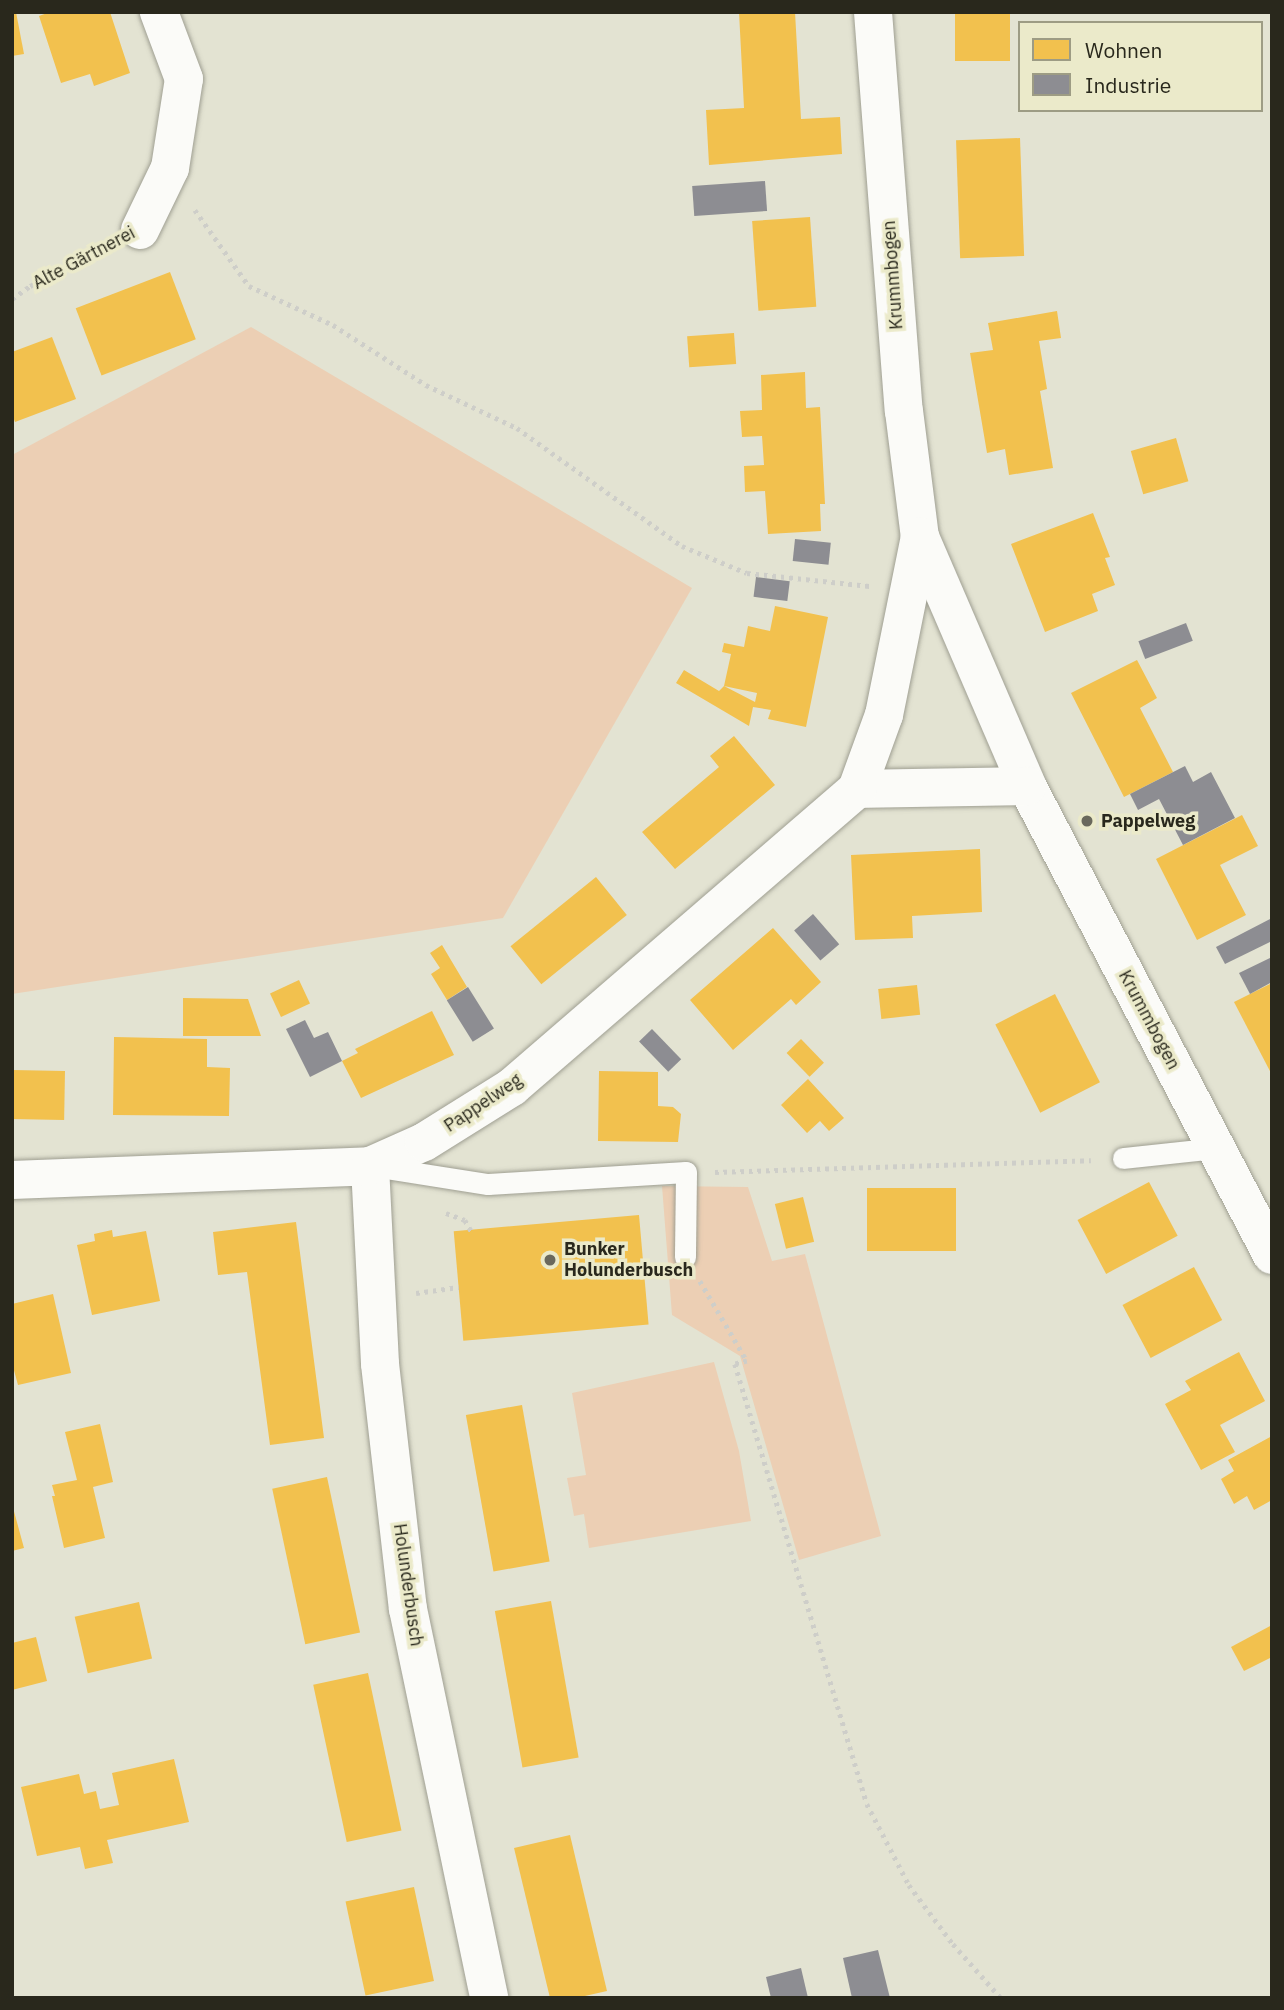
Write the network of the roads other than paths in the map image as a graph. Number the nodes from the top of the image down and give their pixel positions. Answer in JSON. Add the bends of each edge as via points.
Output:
{"nodes":[{"id":1,"x":159,"y":12,"type":"edge"},
{"id":2,"x":873,"y":12,"type":"edge"},
{"id":3,"x":140,"y":230,"type":"road end"},
{"id":4,"x":920,"y":537,"type":"junction"},
{"id":5,"x":1027,"y":786,"type":"junction"},
{"id":6,"x":858,"y":789,"type":"junction"},
{"id":7,"x":1216,"y":1148,"type":"junction"},
{"id":8,"x":1122,"y":1158,"type":"road end"},
{"id":9,"x":370,"y":1166,"type":"junction"},
{"id":10,"x":12,"y":1181,"type":"edge"},
{"id":11,"x":1272,"y":1255,"type":"edge"},
{"id":12,"x":685,"y":1257,"type":"road end"},
{"id":13,"x":489,"y":1998,"type":"edge"}],
"edges":[{"from":1,"to":3,"type":"street","name":"Alte Gärtnerei","via":[[184,79],[170,168]]},
{"from":2,"to":4,"type":"street","name":"Krummbogen","via":[[904,411]]},
{"from":4,"to":5,"type":"street","name":"Krummbogen"},
{"from":4,"to":6,"type":"street","name":"Krummbogen","via":[[884,715]]},
{"from":5,"to":6,"type":"street"},
{"from":5,"to":7,"type":"street","name":"Krummbogen"},
{"from":6,"to":9,"type":"street","name":"Pappelweg","via":[[512,1087],[424,1142]]},
{"from":7,"to":8,"type":"lane"},
{"from":7,"to":11,"type":"street","name":"Krummbogen"},
{"from":9,"to":10,"type":"street","name":"Pappelweg"},
{"from":9,"to":12,"type":"lane","via":[[488,1184],[686,1172]]},
{"from":9,"to":13,"type":"street","name":"Holunderbusch","via":[[380,1364],[408,1608]]}]}
